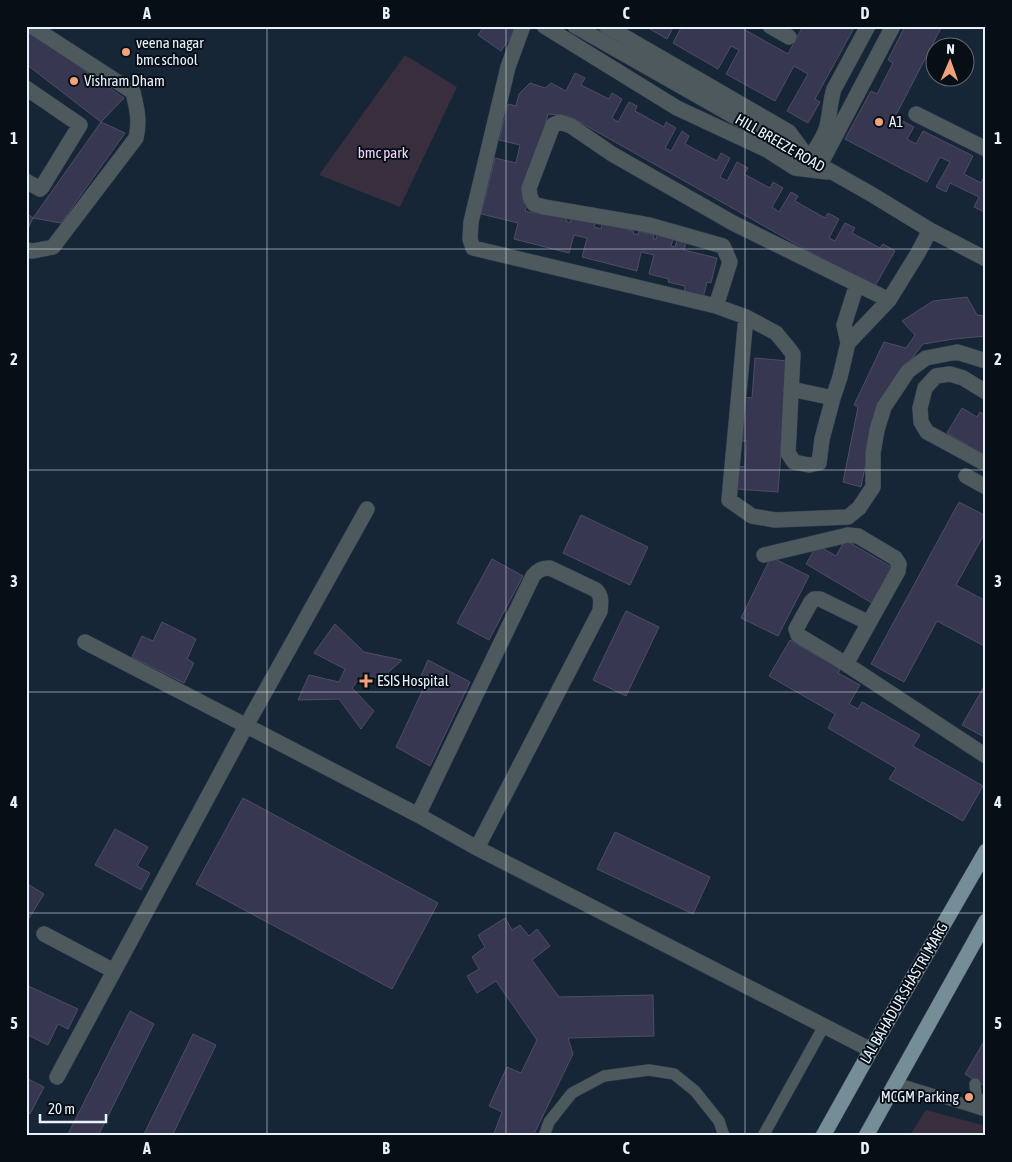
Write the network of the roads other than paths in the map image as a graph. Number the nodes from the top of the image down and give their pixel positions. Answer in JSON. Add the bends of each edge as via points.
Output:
{"nodes":[{"id":1,"x":31,"y":26,"type":"edge"},
{"id":2,"x":523,"y":26,"type":"edge"},
{"id":3,"x":544,"y":26,"type":"edge"},
{"id":4,"x":575,"y":26,"type":"edge"},
{"id":5,"x":606,"y":26,"type":"edge"},
{"id":6,"x":770,"y":26,"type":"edge"},
{"id":7,"x":868,"y":26,"type":"edge"},
{"id":8,"x":893,"y":26,"type":"edge"},
{"id":9,"x":789,"y":37,"type":"dead end"},
{"id":10,"x":26,"y":88,"type":"edge"},
{"id":11,"x":916,"y":114,"type":"dead end"},
{"id":12,"x":986,"y":149,"type":"edge"},
{"id":13,"x":814,"y":162,"type":"junction"},
{"id":14,"x":834,"y":173,"type":"junction"},
{"id":15,"x":26,"y":181,"type":"edge"},
{"id":16,"x":733,"y":223,"type":"junction"},
{"id":17,"x":930,"y":230,"type":"junction"},
{"id":18,"x":723,"y":246,"type":"junction"},
{"id":19,"x":26,"y":250,"type":"edge"},
{"id":20,"x":986,"y":259,"type":"edge"},
{"id":21,"x":857,"y":284,"type":"junction"},
{"id":22,"x":889,"y":300,"type":"junction"},
{"id":23,"x":716,"y":306,"type":"junction"},
{"id":24,"x":746,"y":317,"type":"junction"},
{"id":25,"x":848,"y":343,"type":"junction"},
{"id":26,"x":986,"y":361,"type":"edge"},
{"id":27,"x":791,"y":389,"type":"junction"},
{"id":28,"x":986,"y":392,"type":"edge"},
{"id":29,"x":832,"y":398,"type":"junction"},
{"id":30,"x":986,"y":464,"type":"edge"},
{"id":31,"x":966,"y":476,"type":"dead end"},
{"id":32,"x":986,"y":487,"type":"edge"},
{"id":33,"x":366,"y":509,"type":"dead end"},
{"id":34,"x":764,"y":555,"type":"dead end"},
{"id":35,"x":869,"y":623,"type":"junction"},
{"id":36,"x":85,"y":642,"type":"dead end"},
{"id":37,"x":846,"y":664,"type":"junction"},
{"id":38,"x":246,"y":726,"type":"junction"},
{"id":39,"x":986,"y":756,"type":"edge"},
{"id":40,"x":418,"y":815,"type":"junction"},
{"id":41,"x":477,"y":848,"type":"junction"},
{"id":42,"x":986,"y":851,"type":"edge"},
{"id":43,"x":986,"y":921,"type":"edge"},
{"id":44,"x":44,"y":934,"type":"dead end"},
{"id":45,"x":114,"y":971,"type":"junction"},
{"id":46,"x":824,"y":1026,"type":"junction"},
{"id":47,"x":871,"y":1050,"type":"junction"},
{"id":48,"x":57,"y":1077,"type":"dead end"},
{"id":49,"x":896,"y":1083,"type":"junction"},
{"id":50,"x":975,"y":1084,"type":"dead end"},
{"id":51,"x":986,"y":1104,"type":"edge"},
{"id":52,"x":986,"y":1112,"type":"edge"},
{"id":53,"x":544,"y":1136,"type":"edge"},
{"id":54,"x":724,"y":1136,"type":"edge"},
{"id":55,"x":763,"y":1136,"type":"edge"},
{"id":56,"x":824,"y":1136,"type":"edge"},
{"id":57,"x":866,"y":1136,"type":"edge"}],
"edges":[{"from":1,"to":19,"type":"street","via":[[133,92],[139,127],[136,138],[53,248]]},
{"from":2,"to":23,"type":"street","via":[[508,67],[471,222],[473,248]]},
{"from":3,"to":14,"type":"street","via":[[677,108],[767,150],[794,168]]},
{"from":4,"to":13,"type":"street","name":"HILL BREEZE ROAD"},
{"from":5,"to":13,"type":"street","via":[[789,132]]},
{"from":6,"to":9,"type":"street"},
{"from":7,"to":13,"type":"street","via":[[831,96],[827,127]]},
{"from":8,"to":13,"type":"street"},
{"from":10,"to":15,"type":"street","via":[[80,125],[42,187],[40,189]]},
{"from":11,"to":12,"type":"street"},
{"from":13,"to":14,"type":"street","name":"HILL BREEZE ROAD"},
{"from":14,"to":17,"type":"street","name":"HILL BREEZE ROAD"},
{"from":16,"to":18,"type":"street"},
{"from":16,"to":18,"type":"street","via":[[612,154],[571,126],[560,122],[553,125],[529,188],[534,204],[649,225]]},
{"from":16,"to":21,"type":"street"},
{"from":17,"to":20,"type":"street","name":"HILL BREEZE ROAD"},
{"from":17,"to":22,"type":"street"},
{"from":18,"to":23,"type":"street","via":[[730,262]]},
{"from":21,"to":22,"type":"street"},
{"from":21,"to":25,"type":"street","via":[[844,325]]},
{"from":22,"to":25,"type":"street"},
{"from":23,"to":24,"type":"street"},
{"from":24,"to":26,"type":"street","via":[[729,500],[752,516],[775,520],[848,518],[860,508],[873,487],[873,453],[884,406],[908,371],[926,358],[957,352]]},
{"from":24,"to":27,"type":"street","via":[[776,333],[792,354]]},
{"from":25,"to":29,"type":"street"},
{"from":27,"to":29,"type":"street"},
{"from":27,"to":29,"type":"street","via":[[788,453],[794,462],[809,466],[819,463]]},
{"from":28,"to":30,"type":"street","via":[[957,376],[936,376],[925,388],[920,408],[921,422],[927,432]]},
{"from":31,"to":32,"type":"street"},
{"from":33,"to":38,"type":"street"},
{"from":34,"to":35,"type":"street","via":[[848,535],[858,536],[895,558],[899,564],[898,571]]},
{"from":35,"to":37,"type":"street"},
{"from":35,"to":37,"type":"street","via":[[814,599],[798,625],[798,635]]},
{"from":36,"to":38,"type":"street"},
{"from":37,"to":39,"type":"street"},
{"from":38,"to":40,"type":"street"},
{"from":38,"to":45,"type":"street"},
{"from":40,"to":41,"type":"street"},
{"from":40,"to":41,"type":"street","via":[[533,576],[544,568],[550,568],[596,590],[601,601],[600,611]]},
{"from":41,"to":46,"type":"street"},
{"from":42,"to":47,"type":"main road","name":"LAL BAHADUR SHASTRI MARG"},
{"from":43,"to":49,"type":"main road"},
{"from":44,"to":45,"type":"street"},
{"from":45,"to":48,"type":"street"},
{"from":46,"to":47,"type":"street"},
{"from":46,"to":55,"type":"lane"},
{"from":47,"to":56,"type":"main road","name":"LAL BAHADUR SHASTRI MARG"},
{"from":49,"to":52,"type":"lane"},
{"from":49,"to":57,"type":"main road"},
{"from":50,"to":51,"type":"lane","via":[[976,1096]]},
{"from":53,"to":54,"type":"lane","via":[[549,1122],[572,1093],[604,1076],[649,1070],[674,1074],[695,1091],[719,1121]]}]}
